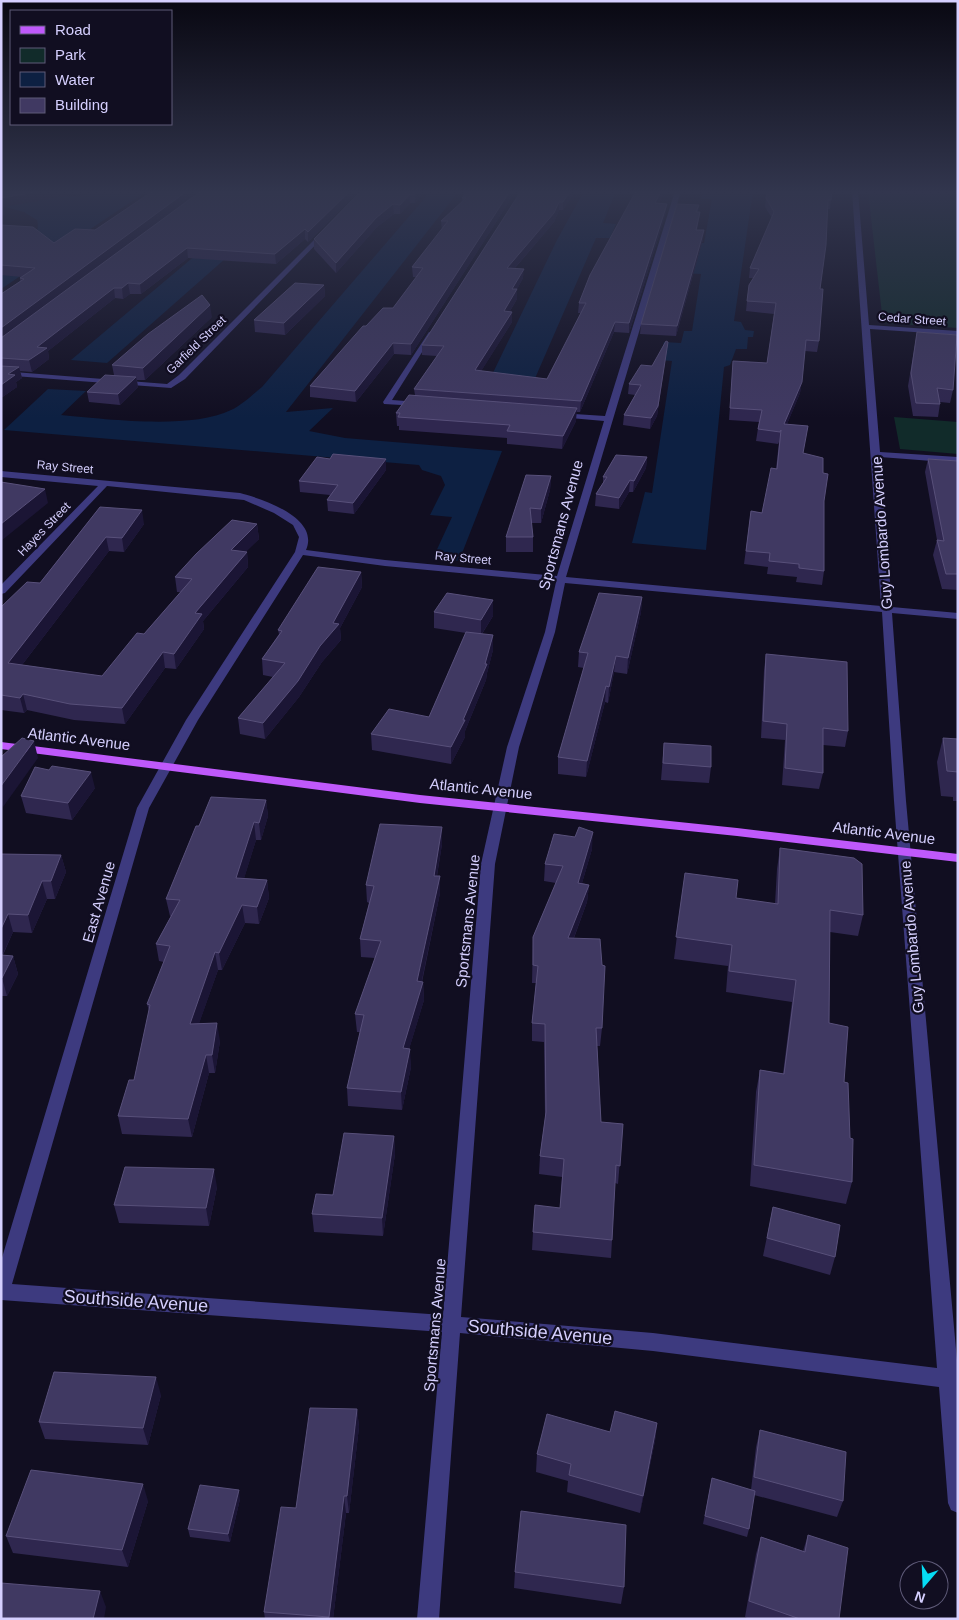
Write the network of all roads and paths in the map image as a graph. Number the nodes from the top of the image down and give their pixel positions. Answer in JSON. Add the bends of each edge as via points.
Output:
{"nodes":[{"id":1,"x":291,"y":267,"type":"edge"},
{"id":2,"x":655,"y":267,"type":"edge"},
{"id":3,"x":861,"y":267,"type":"edge"},
{"id":4,"x":866,"y":327,"type":"junction"},
{"id":5,"x":433,"y":329,"type":"edge"},
{"id":6,"x":958,"y":333,"type":"edge"},
{"id":7,"x":1,"y":373,"type":"edge"},
{"id":8,"x":424,"y":405,"type":"edge"},
{"id":9,"x":550,"y":414,"type":"edge"},
{"id":10,"x":609,"y":419,"type":"junction"},
{"id":11,"x":876,"y":454,"type":"junction"},
{"id":12,"x":958,"y":460,"type":"edge"},
{"id":13,"x":1,"y":474,"type":"edge"},
{"id":14,"x":104,"y":483,"type":"junction"},
{"id":15,"x":300,"y":552,"type":"junction"},
{"id":16,"x":562,"y":580,"type":"junction"},
{"id":17,"x":1,"y":591,"type":"edge"},
{"id":18,"x":888,"y":610,"type":"junction"},
{"id":19,"x":958,"y":616,"type":"edge"},
{"id":20,"x":1,"y":746,"type":"edge"},
{"id":21,"x":165,"y":766,"type":"junction"},
{"id":22,"x":502,"y":807,"type":"junction"},
{"id":23,"x":905,"y":852,"type":"junction"},
{"id":24,"x":958,"y":858,"type":"edge"},
{"id":25,"x":1,"y":1292,"type":"edge"},
{"id":26,"x":451,"y":1324,"type":"junction"},
{"id":27,"x":953,"y":1379,"type":"edge"},
{"id":28,"x":958,"y":1503,"type":"edge"},
{"id":29,"x":428,"y":1619,"type":"edge"}],
"edges":[{"from":1,"to":7,"type":"street","name":"Garfield Street","via":[[182,377],[168,386]]},
{"from":2,"to":10,"type":"street","name":"Sportsmans Avenue"},
{"from":3,"to":4,"type":"street","name":"Guy Lombardo Avenue"},
{"from":4,"to":6,"type":"street","name":"Cedar Street"},
{"from":4,"to":11,"type":"street","name":"Guy Lombardo Avenue"},
{"from":5,"to":8,"type":"street","via":[[387,402]]},
{"from":9,"to":10,"type":"street"},
{"from":10,"to":16,"type":"street","name":"Sportsmans Avenue","via":[[565,560]]},
{"from":11,"to":12,"type":"street"},
{"from":11,"to":18,"type":"street","name":"Guy Lombardo Avenue"},
{"from":13,"to":14,"type":"street","name":"Ray Street"},
{"from":14,"to":15,"type":"street","name":"Ray Street","via":[[228,494],[260,502],[278,510],[302,531],[304,538]]},
{"from":14,"to":17,"type":"street","name":"Hayes Street"},
{"from":15,"to":16,"type":"street","name":"Ray Street"},
{"from":15,"to":21,"type":"street","name":"East Avenue"},
{"from":16,"to":18,"type":"street","name":"Ray Street"},
{"from":16,"to":22,"type":"street","name":"Sportsmans Avenue","via":[[550,632],[514,747]]},
{"from":18,"to":19,"type":"street","name":"Ray Street"},
{"from":18,"to":23,"type":"street","name":"Guy Lombardo Avenue"},
{"from":20,"to":21,"type":"main road","name":"Atlantic Avenue"},
{"from":21,"to":22,"type":"main road","name":"Atlantic Avenue"},
{"from":21,"to":25,"type":"street","name":"East Avenue","via":[[143,808]]},
{"from":22,"to":23,"type":"main road","name":"Atlantic Avenue"},
{"from":22,"to":26,"type":"street","name":"Sportsmans Avenue","via":[[488,864]]},
{"from":23,"to":24,"type":"main road","name":"Atlantic Avenue"},
{"from":23,"to":27,"type":"street","name":"Guy Lombardo Avenue"},
{"from":25,"to":26,"type":"street","name":"Southside Avenue"},
{"from":26,"to":27,"type":"street","name":"Southside Avenue","via":[[653,1342]]},
{"from":26,"to":29,"type":"street","name":"Sportsmans Avenue"},
{"from":27,"to":28,"type":"street","name":"Guy Lombardo Avenue"}]}
